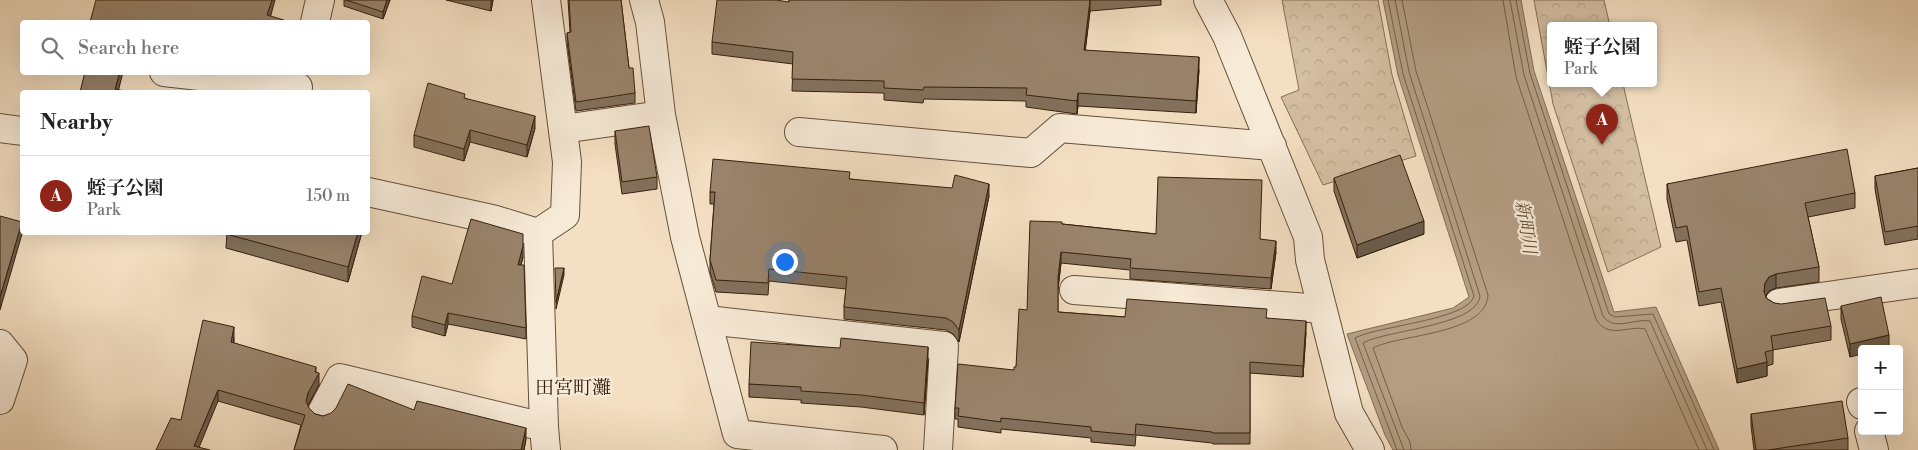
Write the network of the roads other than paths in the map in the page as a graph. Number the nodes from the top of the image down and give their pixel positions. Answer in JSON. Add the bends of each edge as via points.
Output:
{"nodes":[{"id":1,"x":320,"y":0,"type":"edge"},
{"id":2,"x":546,"y":0,"type":"edge"},
{"id":3,"x":644,"y":0,"type":"edge"},
{"id":4,"x":1208,"y":0,"type":"edge"},
{"id":5,"x":315,"y":20,"type":"edge"},
{"id":6,"x":198,"y":75,"type":"edge"},
{"id":7,"x":299,"y":84,"type":"edge"},
{"id":8,"x":661,"y":115,"type":"junction"},
{"id":9,"x":0,"y":128,"type":"edge"},
{"id":10,"x":563,"y":129,"type":"junction"},
{"id":11,"x":20,"y":131,"type":"edge"},
{"id":12,"x":798,"y":132,"type":"dead end"},
{"id":13,"x":1272,"y":146,"type":"junction"},
{"id":14,"x":370,"y":192,"type":"edge"},
{"id":15,"x":538,"y":233,"type":"junction"},
{"id":16,"x":1918,"y":283,"type":"edge"},
{"id":17,"x":1074,"y":290,"type":"dead end"},
{"id":18,"x":1779,"y":303,"type":"edge"},
{"id":19,"x":1322,"y":309,"type":"junction"},
{"id":20,"x":707,"y":320,"type":"junction"},
{"id":21,"x":0,"y":344,"type":"edge"},
{"id":22,"x":0,"y":400,"type":"edge"},
{"id":23,"x":322,"y":412,"type":"dead end"},
{"id":24,"x":1870,"y":435,"type":"edge"},
{"id":25,"x":545,"y":439,"type":"edge"},
{"id":26,"x":883,"y":450,"type":"edge"},
{"id":27,"x":938,"y":450,"type":"edge"},
{"id":28,"x":1370,"y":450,"type":"edge"},
{"id":29,"x":1874,"y":450,"type":"edge"}],
"edges":[{"from":1,"to":5,"type":"street"},
{"from":2,"to":10,"type":"street"},
{"from":3,"to":8,"type":"street","via":[[650,22]]},
{"from":4,"to":13,"type":"street","via":[[1228,36]]},
{"from":6,"to":7,"type":"street"},
{"from":8,"to":10,"type":"street"},
{"from":8,"to":20,"type":"street","via":[[685,237]]},
{"from":9,"to":11,"type":"street"},
{"from":10,"to":15,"type":"street","via":[[567,162],[565,215]]},
{"from":12,"to":13,"type":"street","via":[[1031,153],[1060,128]]},
{"from":13,"to":19,"type":"street","via":[[1308,237]]},
{"from":14,"to":15,"type":"street","via":[[496,220]]},
{"from":15,"to":25,"type":"street"},
{"from":16,"to":18,"type":"street"},
{"from":17,"to":19,"type":"street"},
{"from":19,"to":28,"type":"street","via":[[1349,413]]},
{"from":20,"to":26,"type":"street","via":[[737,434]]},
{"from":20,"to":27,"type":"street","via":[[944,346]]},
{"from":21,"to":22,"type":"street","via":[[13,360]]},
{"from":23,"to":25,"type":"street","via":[[340,378]]},
{"from":24,"to":29,"type":"street"}]}
